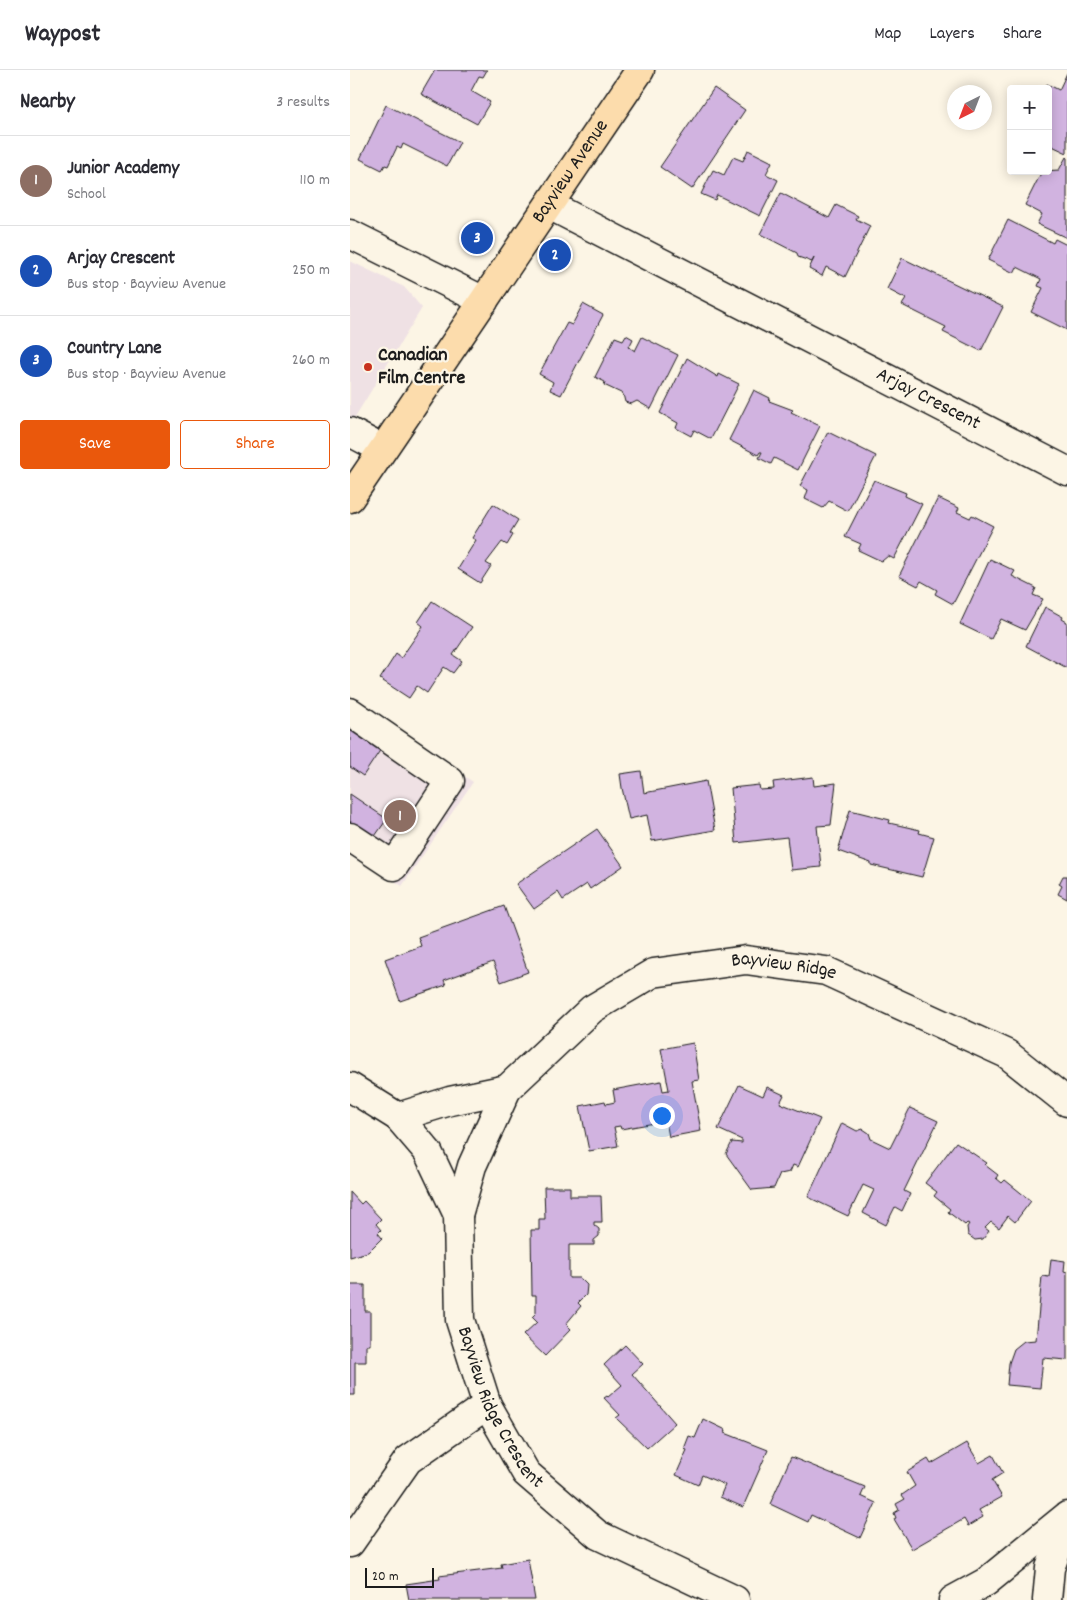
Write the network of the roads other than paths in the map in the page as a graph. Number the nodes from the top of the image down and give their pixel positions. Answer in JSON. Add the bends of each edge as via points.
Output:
{"nodes":[{"id":1,"x":640,"y":70,"type":"edge"},
{"id":2,"x":549,"y":205,"type":"junction"},
{"id":3,"x":350,"y":234,"type":"edge"},
{"id":4,"x":484,"y":301,"type":"junction"},
{"id":5,"x":350,"y":432,"type":"edge"},
{"id":6,"x":382,"y":450,"type":"junction"},
{"id":7,"x":1067,"y":471,"type":"edge"},
{"id":8,"x":350,"y":498,"type":"edge"},
{"id":9,"x":350,"y":712,"type":"edge"},
{"id":10,"x":350,"y":837,"type":"edge"},
{"id":11,"x":350,"y":1087,"type":"edge"},
{"id":12,"x":507,"y":1089,"type":"junction"},
{"id":13,"x":1067,"y":1102,"type":"edge"},
{"id":14,"x":398,"y":1117,"type":"junction"},
{"id":15,"x":458,"y":1215,"type":"junction"},
{"id":16,"x":487,"y":1405,"type":"junction"},
{"id":17,"x":1067,"y":1516,"type":"edge"},
{"id":18,"x":1067,"y":1522,"type":"edge"},
{"id":19,"x":350,"y":1543,"type":"edge"},
{"id":20,"x":735,"y":1600,"type":"edge"},
{"id":21,"x":953,"y":1600,"type":"edge"},
{"id":22,"x":1047,"y":1600,"type":"edge"}],
"edges":[{"from":1,"to":2,"type":"main road","name":"Bayview Avenue"},
{"from":2,"to":4,"type":"main road","name":"Bayview Avenue"},
{"from":2,"to":7,"type":"street","name":"Arjay Crescent"},
{"from":3,"to":4,"type":"street"},
{"from":4,"to":6,"type":"main road","name":"Bayview Avenue"},
{"from":5,"to":6,"type":"street"},
{"from":6,"to":8,"type":"main road","name":"Bayview Avenue"},
{"from":9,"to":10,"type":"street","via":[[450,781],[394,866]]},
{"from":11,"to":14,"type":"street"},
{"from":12,"to":13,"type":"street","name":"Bayview Ridge","via":[[592,1009],[653,973],[746,960],[826,971],[1007,1054]]},
{"from":12,"to":14,"type":"street","via":[[450,1101]]},
{"from":12,"to":15,"type":"street","name":"Bayview Ridge","via":[[472,1166]]},
{"from":14,"to":15,"type":"street","name":"Bayview Ridge Crescent","via":[[428,1152]]},
{"from":15,"to":16,"type":"street","name":"Bayview Ridge Crescent","via":[[460,1320]]},
{"from":16,"to":19,"type":"street","via":[[408,1460]]},
{"from":16,"to":20,"type":"street","name":"Bayview Ridge Crescent","via":[[526,1473],[598,1535]]},
{"from":17,"to":21,"type":"street","via":[[986,1582]]},
{"from":18,"to":22,"type":"street","via":[[1050,1568]]}]}
